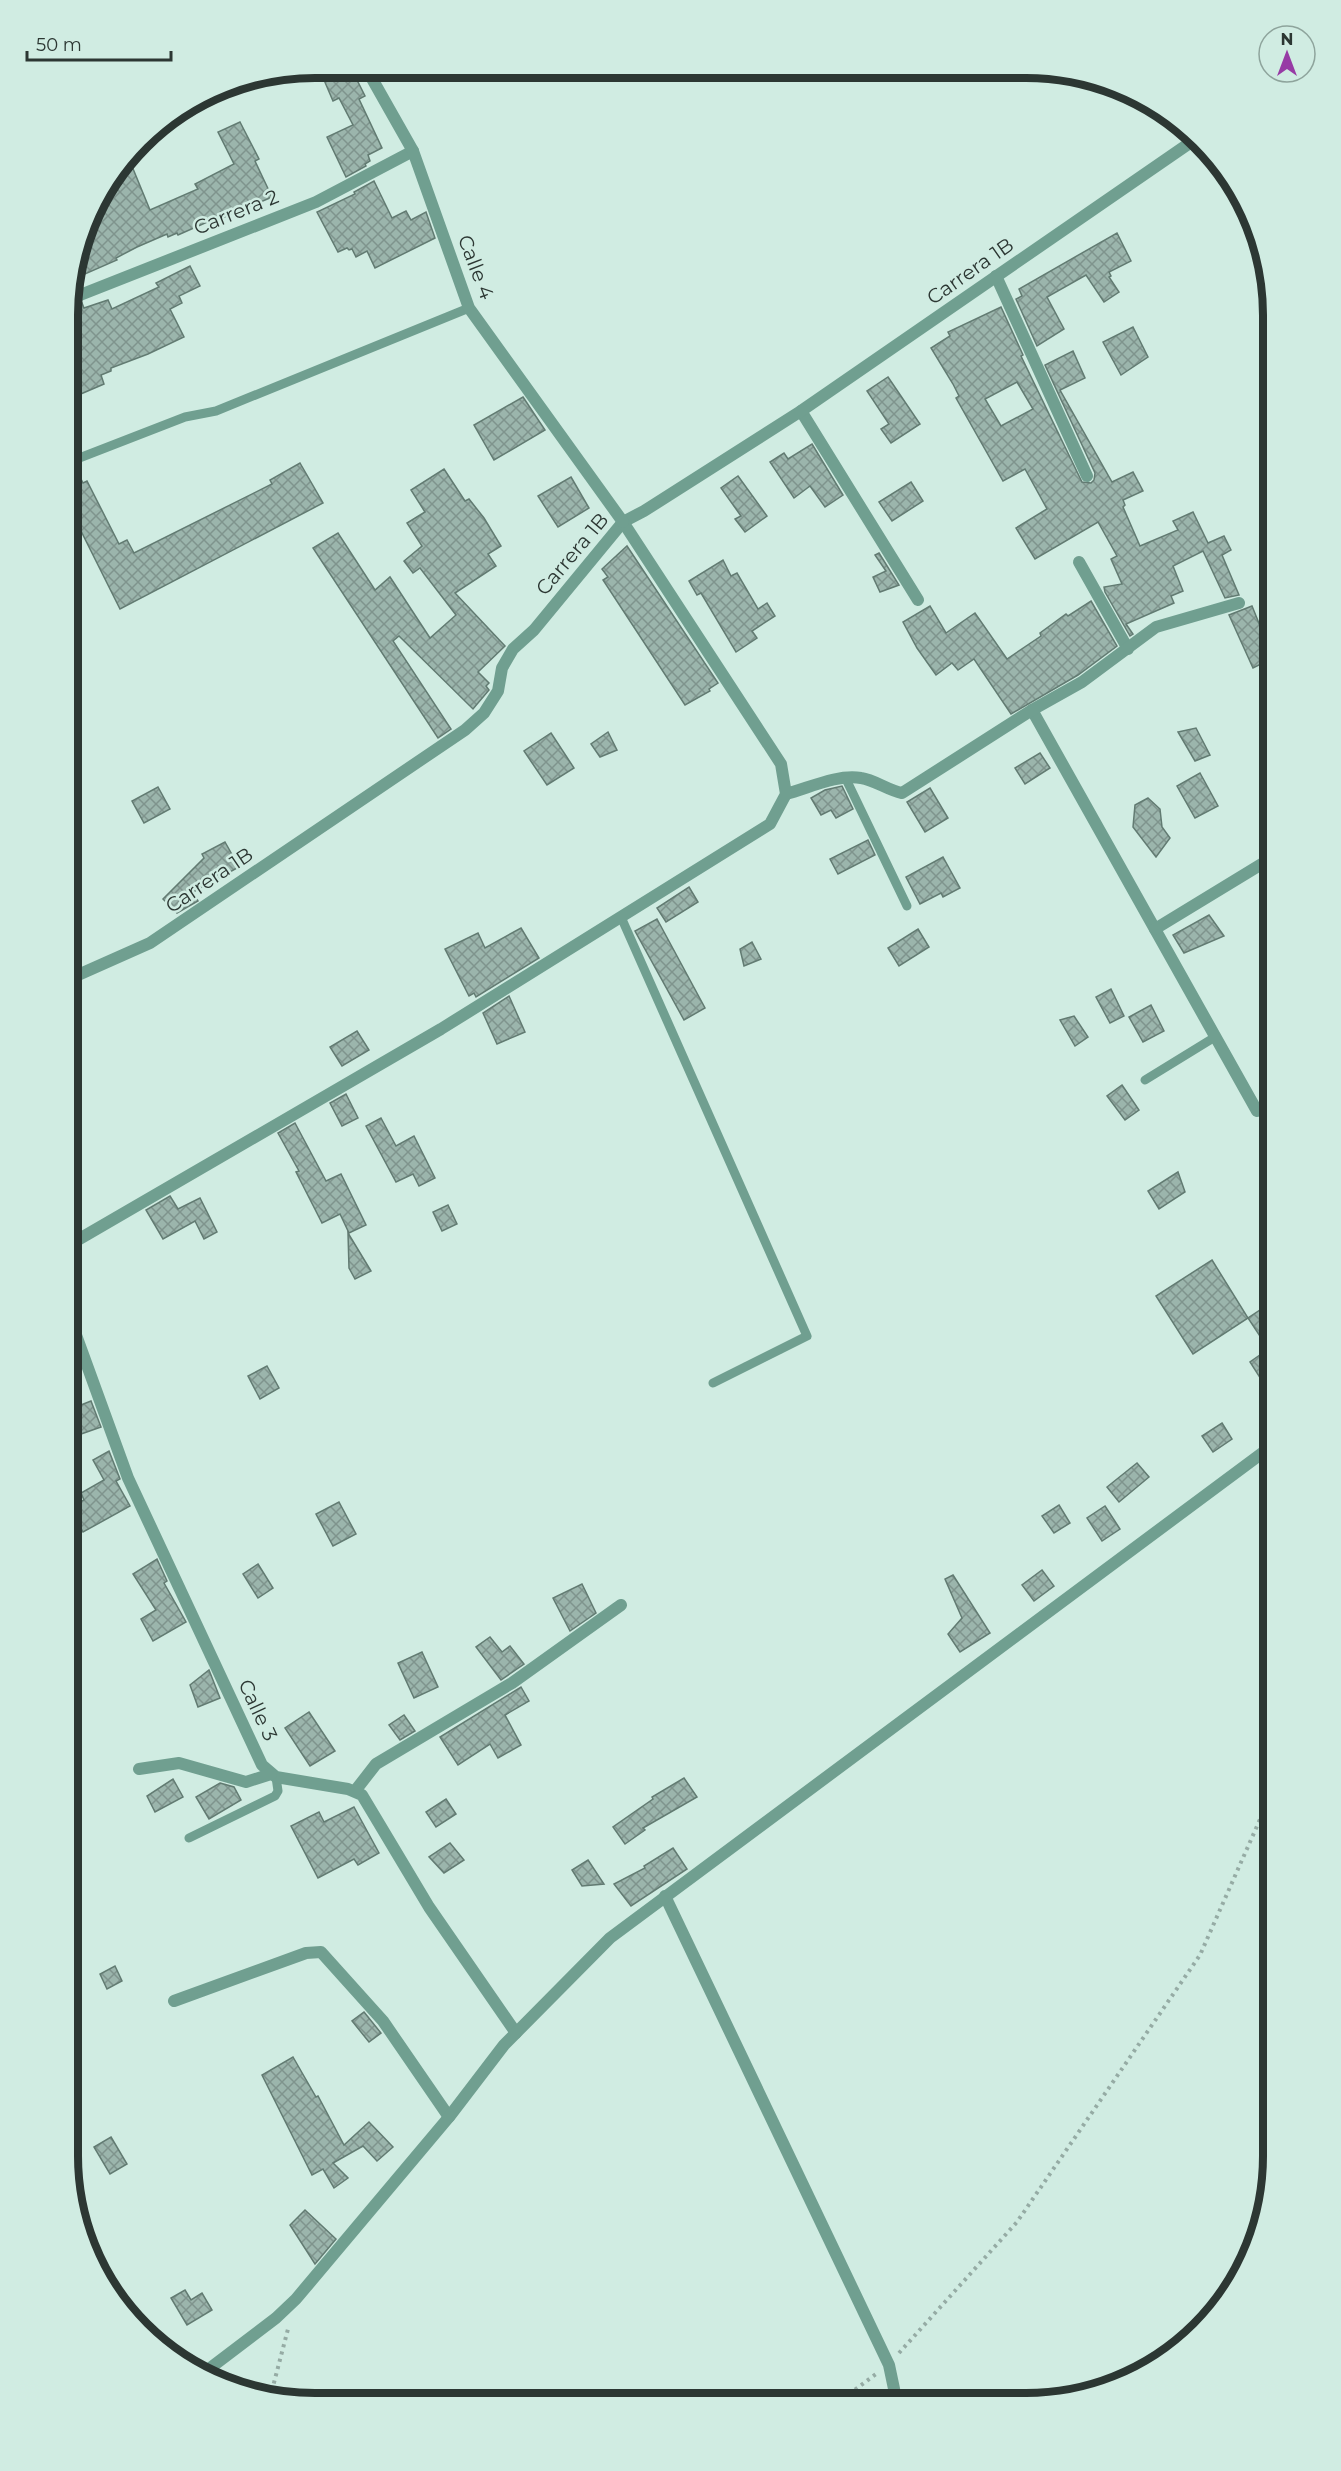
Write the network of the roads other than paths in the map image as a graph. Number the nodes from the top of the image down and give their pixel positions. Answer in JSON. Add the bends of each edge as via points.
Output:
{"nodes":[{"id":1,"x":372,"y":78,"type":"edge"},
{"id":2,"x":1189,"y":143,"type":"edge"},
{"id":3,"x":412,"y":151,"type":"junction"},
{"id":4,"x":996,"y":276,"type":"junction"},
{"id":5,"x":79,"y":295,"type":"edge"},
{"id":6,"x":469,"y":308,"type":"junction"},
{"id":7,"x":801,"y":411,"type":"junction"},
{"id":8,"x":78,"y":459,"type":"edge"},
{"id":9,"x":1087,"y":477,"type":"dead end"},
{"id":10,"x":623,"y":522,"type":"junction"},
{"id":11,"x":1079,"y":562,"type":"dead end"},
{"id":12,"x":918,"y":600,"type":"dead end"},
{"id":13,"x":1239,"y":603,"type":"dead end"},
{"id":14,"x":1128,"y":649,"type":"junction"},
{"id":15,"x":1032,"y":710,"type":"junction"},
{"id":16,"x":845,"y":777,"type":"junction"},
{"id":17,"x":786,"y":794,"type":"junction"},
{"id":18,"x":1263,"y":863,"type":"edge"},
{"id":19,"x":907,"y":906,"type":"dead end"},
{"id":20,"x":621,"y":917,"type":"junction"},
{"id":21,"x":1155,"y":929,"type":"junction"},
{"id":22,"x":78,"y":976,"type":"edge"},
{"id":23,"x":1215,"y":1037,"type":"junction"},
{"id":24,"x":1145,"y":1080,"type":"dead end"},
{"id":25,"x":1257,"y":1111,"type":"dead end"},
{"id":26,"x":78,"y":1240,"type":"edge"},
{"id":27,"x":78,"y":1340,"type":"edge"},
{"id":28,"x":713,"y":1383,"type":"dead end"},
{"id":29,"x":1263,"y":1452,"type":"edge"},
{"id":30,"x":621,"y":1605,"type":"dead end"},
{"id":31,"x":139,"y":1769,"type":"dead end"},
{"id":32,"x":273,"y":1776,"type":"junction"},
{"id":33,"x":355,"y":1791,"type":"junction"},
{"id":34,"x":189,"y":1838,"type":"dead end"},
{"id":35,"x":665,"y":1896,"type":"junction"},
{"id":36,"x":174,"y":2001,"type":"dead end"},
{"id":37,"x":516,"y":2033,"type":"junction"},
{"id":38,"x":449,"y":2117,"type":"junction"},
{"id":39,"x":209,"y":2369,"type":"edge"},
{"id":40,"x":895,"y":2393,"type":"edge"}],
"edges":[{"from":1,"to":3,"type":"street","name":"Calle 4"},
{"from":2,"to":4,"type":"street","name":"Carrera 1B"},
{"from":3,"to":5,"type":"street","name":"Carrera 2","via":[[316,202]]},
{"from":3,"to":6,"type":"street","name":"Calle 4"},
{"from":4,"to":7,"type":"street","name":"Carrera 1B"},
{"from":4,"to":9,"type":"street"},
{"from":6,"to":8,"type":"lane","via":[[216,411],[185,417]]},
{"from":6,"to":10,"type":"street","name":"Calle 4"},
{"from":7,"to":10,"type":"street","name":"Carrera 1B"},
{"from":7,"to":12,"type":"street"},
{"from":10,"to":17,"type":"street","name":"Calle 4","via":[[781,764]]},
{"from":10,"to":22,"type":"street","name":"Carrera 1B","via":[[534,630],[513,649],[502,668],[498,691],[484,713],[465,730],[150,943]]},
{"from":11,"to":14,"type":"street"},
{"from":13,"to":14,"type":"street","via":[[1156,627]]},
{"from":14,"to":15,"type":"street","via":[[1082,682]]},
{"from":15,"to":16,"type":"street","via":[[902,793],[863,778]]},
{"from":15,"to":21,"type":"street"},
{"from":16,"to":17,"type":"street"},
{"from":16,"to":19,"type":"lane"},
{"from":17,"to":20,"type":"street","via":[[770,824]]},
{"from":18,"to":21,"type":"street"},
{"from":20,"to":26,"type":"street","via":[[441,1029]]},
{"from":20,"to":28,"type":"lane","via":[[807,1336]]},
{"from":21,"to":23,"type":"street"},
{"from":23,"to":24,"type":"lane"},
{"from":23,"to":25,"type":"street"},
{"from":27,"to":32,"type":"street","name":"Calle 3","via":[[128,1478],[262,1765]]},
{"from":29,"to":35,"type":"street"},
{"from":30,"to":33,"type":"street","via":[[512,1683],[376,1764]]},
{"from":31,"to":32,"type":"street","via":[[179,1763],[246,1782]]},
{"from":32,"to":33,"type":"street"},
{"from":32,"to":34,"type":"lane","via":[[278,1791],[275,1796]]},
{"from":33,"to":37,"type":"street","via":[[362,1795],[429,1907]]},
{"from":35,"to":37,"type":"street","via":[[610,1938]]},
{"from":35,"to":40,"type":"street","via":[[889,2365]]},
{"from":36,"to":38,"type":"street","via":[[306,1953],[321,1952],[383,2021]]},
{"from":37,"to":38,"type":"street"},
{"from":38,"to":39,"type":"street","via":[[296,2299]]}]}
